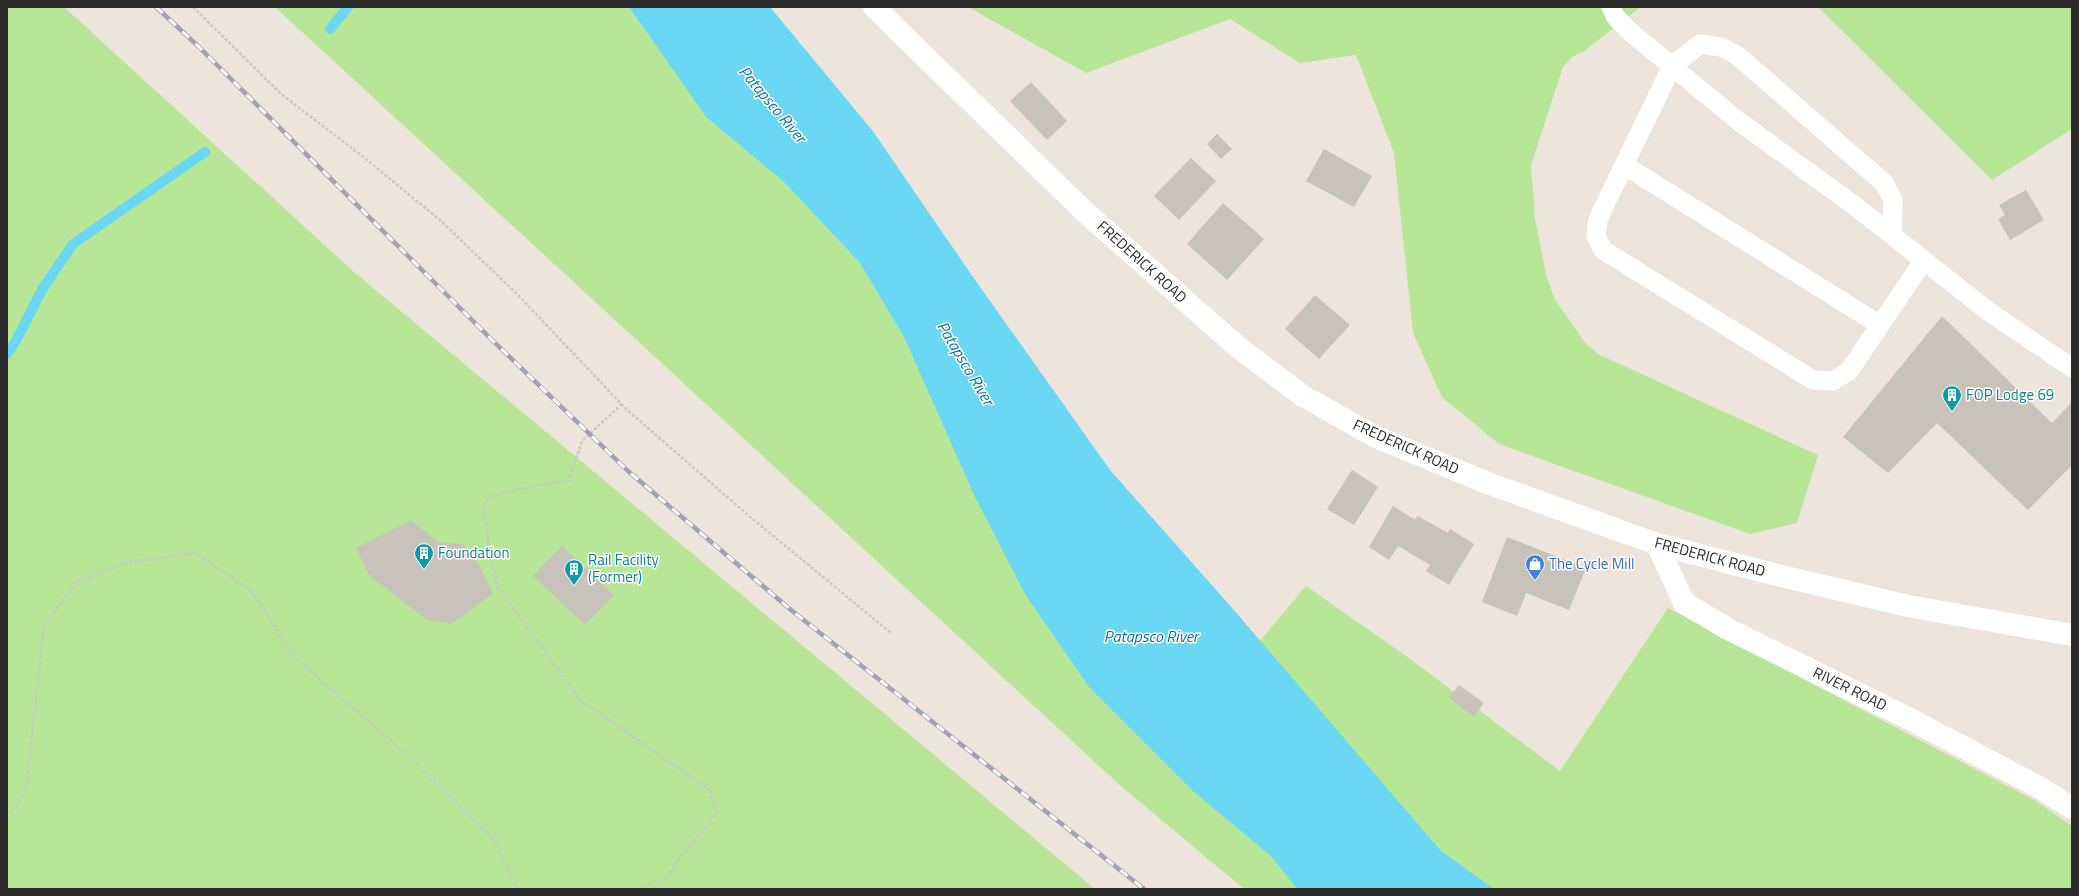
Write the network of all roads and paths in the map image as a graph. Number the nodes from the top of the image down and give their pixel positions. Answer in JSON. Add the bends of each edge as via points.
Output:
{"nodes":[{"id":1,"x":192,"y":7,"type":"edge"},
{"id":2,"x":874,"y":7,"type":"edge"},
{"id":3,"x":1611,"y":7,"type":"edge"},
{"id":4,"x":1672,"y":66,"type":"junction"},
{"id":5,"x":1624,"y":165,"type":"junction"},
{"id":6,"x":1892,"y":234,"type":"junction"},
{"id":7,"x":1924,"y":260,"type":"junction"},
{"id":8,"x":1880,"y":325,"type":"junction"},
{"id":9,"x":2072,"y":368,"type":"edge"},
{"id":10,"x":622,"y":404,"type":"junction"},
{"id":11,"x":1657,"y":544,"type":"junction"},
{"id":12,"x":2071,"y":633,"type":"edge"},
{"id":13,"x":892,"y":634,"type":"dead end"},
{"id":14,"x":2072,"y":808,"type":"edge"},
{"id":15,"x":7,"y":818,"type":"edge"},
{"id":16,"x":517,"y":889,"type":"edge"},
{"id":17,"x":637,"y":889,"type":"edge"}],
"edges":[{"from":1,"to":10,"type":"path","via":[[281,94],[441,221],[518,295]]},
{"from":2,"to":11,"type":"main road","name":"FREDERICK ROAD","via":[[1085,212],[1239,348],[1303,396],[1384,440],[1490,484]]},
{"from":3,"to":4,"type":"lane","via":[[1615,16],[1628,30]]},
{"from":4,"to":5,"type":"lane"},
{"from":4,"to":6,"type":"lane","via":[[1737,120]]},
{"from":4,"to":6,"type":"lane","via":[[1700,44],[1720,47],[1738,56],[1884,183],[1893,200]]},
{"from":5,"to":8,"type":"lane"},
{"from":5,"to":8,"type":"lane","via":[[1598,219],[1596,236],[1603,250],[1813,380],[1833,381],[1849,371]]},
{"from":6,"to":7,"type":"lane"},
{"from":7,"to":8,"type":"lane"},
{"from":7,"to":9,"type":"lane","via":[[1988,311]]},
{"from":10,"to":13,"type":"path","via":[[742,510]]},
{"from":10,"to":17,"type":"path","via":[[582,441],[569,480],[487,497],[484,509],[490,556],[498,588],[580,700],[710,790],[716,812],[706,828],[684,851],[666,878]]},
{"from":11,"to":12,"type":"main road","name":"FREDERICK ROAD","via":[[1908,606]]},
{"from":11,"to":14,"type":"main road","name":"RIVER ROAD","via":[[1684,603],[1728,629],[1922,725],[2037,786]]},
{"from":15,"to":16,"type":"path","via":[[26,789],[44,626],[75,583],[128,562],[195,553],[253,592],[292,655],[406,754],[494,840]]}]}
